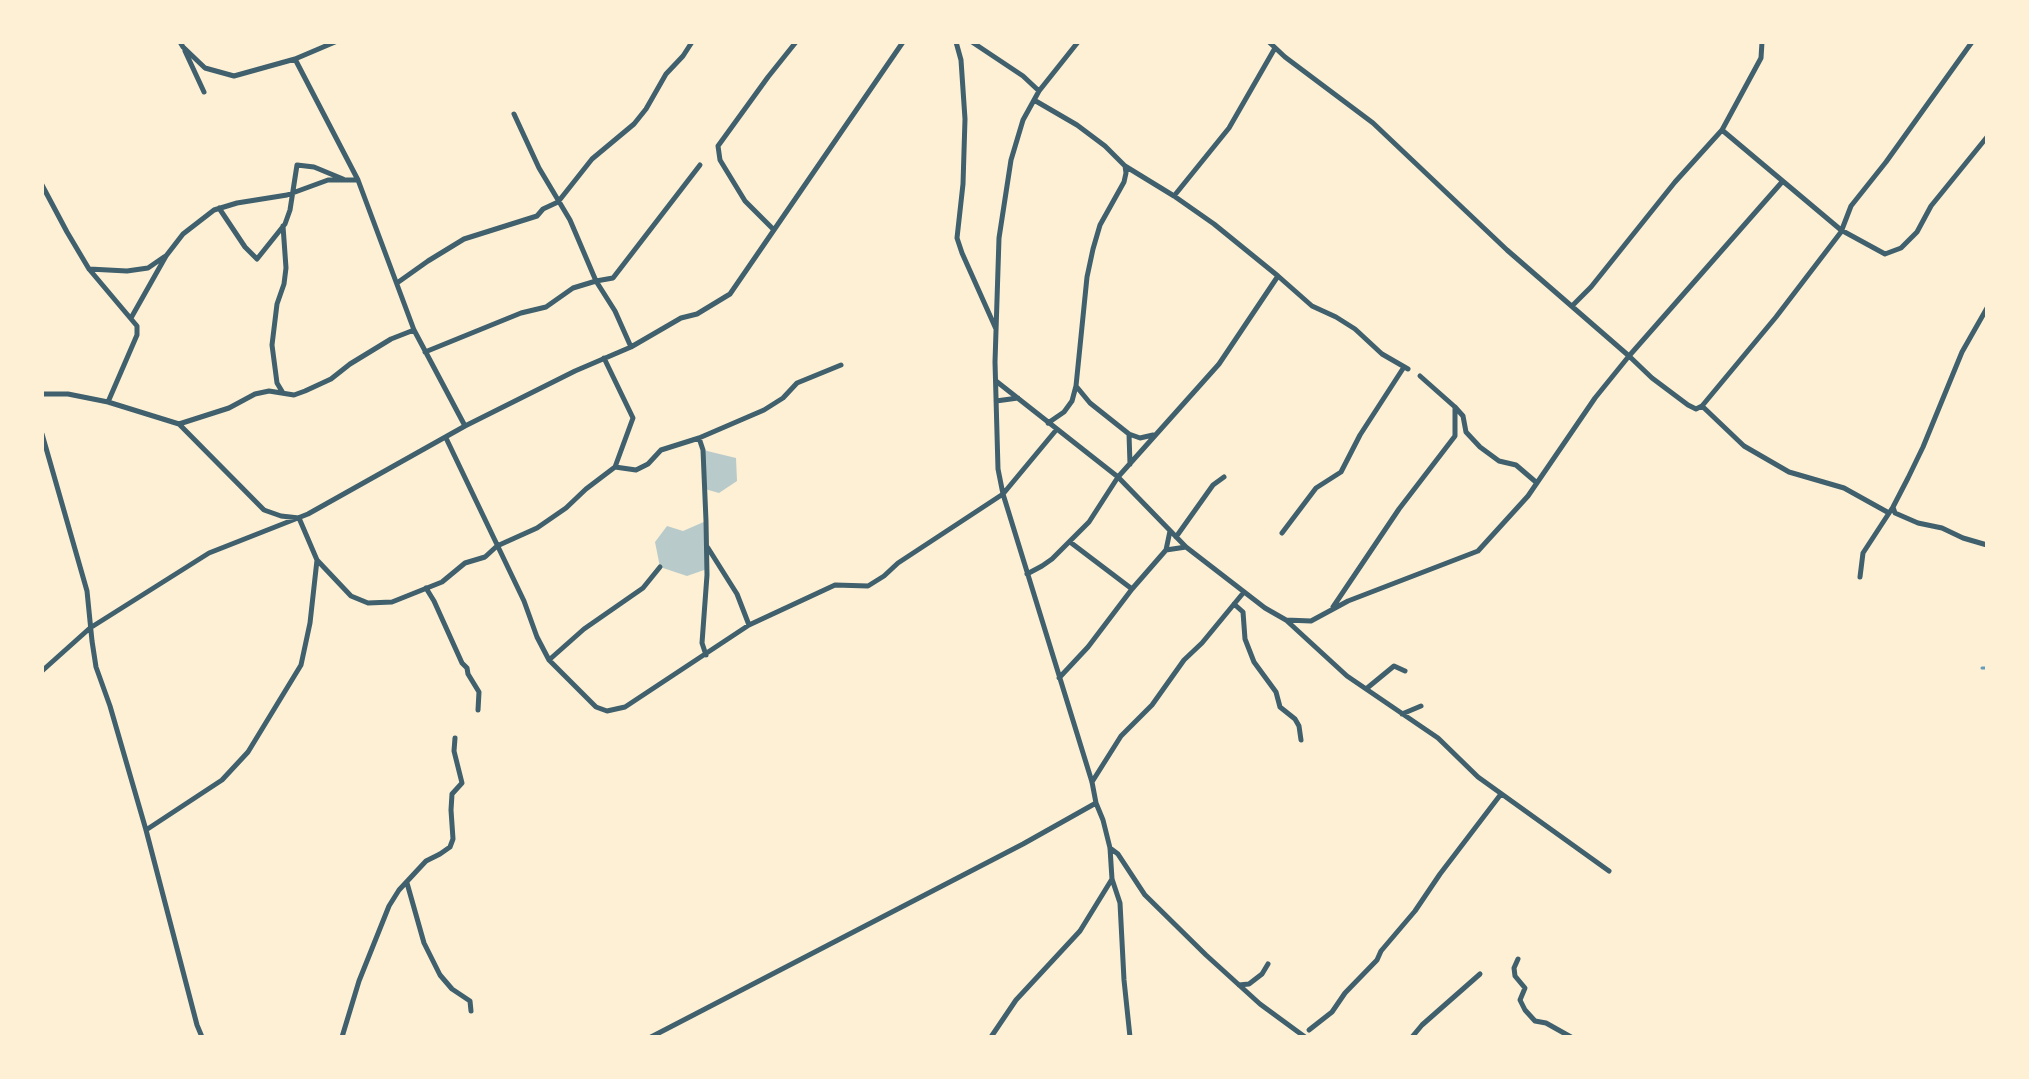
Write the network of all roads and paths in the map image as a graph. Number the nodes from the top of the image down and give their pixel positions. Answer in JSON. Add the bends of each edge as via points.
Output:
{"nodes":[{"id":1,"x":335,"y":42,"type":"edge"},
{"id":2,"x":693,"y":42,"type":"edge"},
{"id":3,"x":796,"y":42,"type":"edge"},
{"id":4,"x":903,"y":42,"type":"edge"},
{"id":5,"x":956,"y":42,"type":"edge"},
{"id":6,"x":972,"y":42,"type":"edge"},
{"id":7,"x":1078,"y":42,"type":"edge"},
{"id":8,"x":1269,"y":42,"type":"edge"},
{"id":9,"x":1762,"y":42,"type":"edge"},
{"id":10,"x":1972,"y":42,"type":"edge"},
{"id":11,"x":182,"y":44,"type":"edge"},
{"id":12,"x":1275,"y":48,"type":"junction"},
{"id":13,"x":295,"y":58,"type":"junction"},
{"id":14,"x":1039,"y":91,"type":"junction"},
{"id":15,"x":204,"y":92,"type":"dead end"},
{"id":16,"x":1034,"y":100,"type":"junction"},
{"id":17,"x":514,"y":114,"type":"dead end"},
{"id":18,"x":1722,"y":130,"type":"junction"},
{"id":19,"x":1987,"y":137,"type":"edge"},
{"id":20,"x":700,"y":165,"type":"dead end"},
{"id":21,"x":1125,"y":166,"type":"junction"},
{"id":22,"x":344,"y":180,"type":"junction"},
{"id":23,"x":358,"y":180,"type":"junction"},
{"id":24,"x":1782,"y":182,"type":"junction"},
{"id":25,"x":42,"y":185,"type":"edge"},
{"id":26,"x":292,"y":192,"type":"junction"},
{"id":27,"x":1174,"y":196,"type":"junction"},
{"id":28,"x":558,"y":202,"type":"junction"},
{"id":29,"x":219,"y":208,"type":"junction"},
{"id":30,"x":283,"y":226,"type":"junction"},
{"id":31,"x":774,"y":230,"type":"junction"},
{"id":32,"x":1841,"y":230,"type":"junction"},
{"id":33,"x":166,"y":256,"type":"junction"},
{"id":34,"x":89,"y":269,"type":"junction"},
{"id":35,"x":1278,"y":276,"type":"junction"},
{"id":36,"x":596,"y":281,"type":"junction"},
{"id":37,"x":398,"y":283,"type":"junction"},
{"id":38,"x":1572,"y":306,"type":"junction"},
{"id":39,"x":1987,"y":308,"type":"edge"},
{"id":40,"x":131,"y":318,"type":"junction"},
{"id":41,"x":414,"y":330,"type":"junction"},
{"id":42,"x":996,"y":330,"type":"junction"},
{"id":43,"x":631,"y":346,"type":"junction"},
{"id":44,"x":425,"y":352,"type":"junction"},
{"id":45,"x":1629,"y":356,"type":"junction"},
{"id":46,"x":604,"y":358,"type":"junction"},
{"id":47,"x":841,"y":365,"type":"dead end"},
{"id":48,"x":1420,"y":376,"type":"dead end"},
{"id":49,"x":996,"y":381,"type":"junction"},
{"id":50,"x":1076,"y":386,"type":"junction"},
{"id":51,"x":283,"y":393,"type":"junction"},
{"id":52,"x":42,"y":394,"type":"edge"},
{"id":53,"x":1018,"y":398,"type":"junction"},
{"id":54,"x":996,"y":401,"type":"junction"},
{"id":55,"x":108,"y":402,"type":"junction"},
{"id":56,"x":1702,"y":406,"type":"junction"},
{"id":57,"x":1455,"y":407,"type":"junction"},
{"id":58,"x":1048,"y":423,"type":"junction"},
{"id":59,"x":179,"y":424,"type":"junction"},
{"id":60,"x":465,"y":426,"type":"junction"},
{"id":61,"x":1057,"y":429,"type":"junction"},
{"id":62,"x":42,"y":434,"type":"edge"},
{"id":63,"x":1129,"y":434,"type":"junction"},
{"id":64,"x":1155,"y":435,"type":"junction"},
{"id":65,"x":446,"y":438,"type":"junction"},
{"id":66,"x":699,"y":438,"type":"junction"},
{"id":67,"x":1130,"y":464,"type":"junction"},
{"id":68,"x":615,"y":467,"type":"junction"},
{"id":69,"x":1118,"y":477,"type":"junction"},
{"id":70,"x":1224,"y":477,"type":"dead end"},
{"id":71,"x":1537,"y":483,"type":"junction"},
{"id":72,"x":1003,"y":494,"type":"junction"},
{"id":73,"x":1893,"y":507,"type":"junction"},
{"id":74,"x":1889,"y":513,"type":"junction"},
{"id":75,"x":299,"y":518,"type":"junction"},
{"id":76,"x":1170,"y":531,"type":"junction"},
{"id":77,"x":1282,"y":533,"type":"dead end"},
{"id":78,"x":1176,"y":537,"type":"junction"},
{"id":79,"x":1070,"y":542,"type":"junction"},
{"id":80,"x":1987,"y":545,"type":"edge"},
{"id":81,"x":497,"y":546,"type":"junction"},
{"id":82,"x":707,"y":547,"type":"junction"},
{"id":83,"x":1186,"y":547,"type":"junction"},
{"id":84,"x":1166,"y":550,"type":"junction"},
{"id":85,"x":317,"y":560,"type":"junction"},
{"id":86,"x":660,"y":567,"type":"dead end"},
{"id":87,"x":1027,"y":574,"type":"junction"},
{"id":88,"x":1860,"y":577,"type":"dead end"},
{"id":89,"x":426,"y":588,"type":"junction"},
{"id":90,"x":1132,"y":589,"type":"junction"},
{"id":91,"x":1244,"y":592,"type":"junction"},
{"id":92,"x":1234,"y":604,"type":"junction"},
{"id":93,"x":1332,"y":609,"type":"junction"},
{"id":94,"x":1286,"y":620,"type":"junction"},
{"id":95,"x":750,"y":625,"type":"junction"},
{"id":96,"x":90,"y":628,"type":"junction"},
{"id":97,"x":706,"y":655,"type":"junction"},
{"id":98,"x":549,"y":660,"type":"junction"},
{"id":99,"x":42,"y":671,"type":"edge"},
{"id":100,"x":1405,"y":671,"type":"dead end"},
{"id":101,"x":1059,"y":678,"type":"junction"},
{"id":102,"x":1366,"y":689,"type":"junction"},
{"id":103,"x":1421,"y":706,"type":"dead end"},
{"id":104,"x":477,"y":710,"type":"dead end"},
{"id":105,"x":1402,"y":714,"type":"junction"},
{"id":106,"x":455,"y":738,"type":"dead end"},
{"id":107,"x":1301,"y":740,"type":"dead end"},
{"id":108,"x":1092,"y":782,"type":"junction"},
{"id":109,"x":1501,"y":794,"type":"junction"},
{"id":110,"x":1096,"y":803,"type":"junction"},
{"id":111,"x":146,"y":830,"type":"junction"},
{"id":112,"x":1110,"y":848,"type":"junction"},
{"id":113,"x":1609,"y":871,"type":"dead end"},
{"id":114,"x":1112,"y":879,"type":"junction"},
{"id":115,"x":406,"y":883,"type":"junction"},
{"id":116,"x":1518,"y":959,"type":"dead end"},
{"id":117,"x":1268,"y":964,"type":"dead end"},
{"id":118,"x":1480,"y":974,"type":"dead end"},
{"id":119,"x":1239,"y":985,"type":"junction"},
{"id":120,"x":471,"y":1011,"type":"dead end"},
{"id":121,"x":1309,"y":1030,"type":"dead end"},
{"id":122,"x":202,"y":1037,"type":"edge"},
{"id":123,"x":342,"y":1037,"type":"edge"},
{"id":124,"x":651,"y":1037,"type":"edge"},
{"id":125,"x":991,"y":1037,"type":"edge"},
{"id":126,"x":1130,"y":1037,"type":"edge"},
{"id":127,"x":1305,"y":1037,"type":"edge"},
{"id":128,"x":1412,"y":1037,"type":"edge"},
{"id":129,"x":1571,"y":1037,"type":"edge"}],
"edges":[{"from":1,"to":13,"type":"street"},
{"from":2,"to":28,"type":"street","via":[[666,74],[634,124],[592,159]]},
{"from":3,"to":31,"type":"street","via":[[718,146],[720,160],[745,201]]},
{"from":4,"to":31,"type":"street"},
{"from":5,"to":42,"type":"street","via":[[963,75],[965,119],[957,238]]},
{"from":6,"to":14,"type":"street"},
{"from":7,"to":14,"type":"street"},
{"from":8,"to":12,"type":"street"},
{"from":9,"to":18,"type":"street","via":[[1761,58]]},
{"from":10,"to":32,"type":"street","via":[[1851,206]]},
{"from":11,"to":13,"type":"street","via":[[205,68],[234,76]]},
{"from":11,"to":15,"type":"street"},
{"from":12,"to":27,"type":"street","via":[[1229,128]]},
{"from":12,"to":38,"type":"street","via":[[1373,123]]},
{"from":13,"to":23,"type":"street"},
{"from":14,"to":16,"type":"street"},
{"from":16,"to":21,"type":"street","via":[[1077,125]]},
{"from":16,"to":42,"type":"street","via":[[1023,120],[1011,160],[999,238]]},
{"from":17,"to":28,"type":"street"},
{"from":18,"to":24,"type":"street"},
{"from":18,"to":38,"type":"street"},
{"from":19,"to":32,"type":"street","via":[[1901,248],[1885,254]]},
{"from":20,"to":36,"type":"street","via":[[613,278]]},
{"from":21,"to":27,"type":"street"},
{"from":21,"to":50,"type":"street","via":[[1124,182],[1100,225],[1093,249]]},
{"from":22,"to":23,"type":"street"},
{"from":22,"to":26,"type":"street","via":[[328,180]]},
{"from":22,"to":26,"type":"street","via":[[314,167],[297,165]]},
{"from":23,"to":37,"type":"street"},
{"from":24,"to":32,"type":"street"},
{"from":24,"to":45,"type":"street"},
{"from":25,"to":34,"type":"street"},
{"from":26,"to":29,"type":"street"},
{"from":26,"to":30,"type":"street"},
{"from":27,"to":35,"type":"street"},
{"from":28,"to":36,"type":"street","via":[[570,220]]},
{"from":28,"to":37,"type":"street","via":[[537,216],[464,239]]},
{"from":29,"to":30,"type":"street","via":[[257,259]]},
{"from":29,"to":33,"type":"street","via":[[183,234]]},
{"from":30,"to":51,"type":"street","via":[[286,268],[272,345],[277,383]]},
{"from":31,"to":43,"type":"street","via":[[730,294]]},
{"from":32,"to":56,"type":"street"},
{"from":33,"to":34,"type":"street","via":[[148,268]]},
{"from":33,"to":40,"type":"street"},
{"from":34,"to":40,"type":"street"},
{"from":35,"to":64,"type":"street","via":[[1219,364]]},
{"from":35,"to":77,"type":"street","via":[[1312,306],[1355,329],[1382,354],[1406,368],[1360,435],[1341,472],[1316,488]]},
{"from":36,"to":43,"type":"street"},
{"from":36,"to":44,"type":"street","via":[[573,288],[546,307],[520,313]]},
{"from":37,"to":41,"type":"street"},
{"from":38,"to":45,"type":"street"},
{"from":39,"to":73,"type":"street","via":[[1962,352],[1923,447]]},
{"from":40,"to":55,"type":"street","via":[[138,335]]},
{"from":41,"to":44,"type":"street"},
{"from":41,"to":51,"type":"street","via":[[391,339],[331,379],[294,395]]},
{"from":42,"to":49,"type":"street"},
{"from":43,"to":46,"type":"street"},
{"from":44,"to":60,"type":"street"},
{"from":45,"to":56,"type":"street","via":[[1688,405],[1696,409]]},
{"from":45,"to":71,"type":"street"},
{"from":46,"to":60,"type":"street"},
{"from":46,"to":68,"type":"street","via":[[633,418]]},
{"from":47,"to":66,"type":"street","via":[[797,382],[783,398],[764,410]]},
{"from":48,"to":57,"type":"street"},
{"from":49,"to":53,"type":"street"},
{"from":49,"to":54,"type":"street"},
{"from":50,"to":58,"type":"street","via":[[1064,412]]},
{"from":50,"to":63,"type":"street","via":[[1090,403]]},
{"from":51,"to":59,"type":"street","via":[[255,394],[229,408]]},
{"from":52,"to":55,"type":"street","via":[[68,394]]},
{"from":53,"to":54,"type":"street"},
{"from":53,"to":58,"type":"street"},
{"from":54,"to":72,"type":"street","via":[[998,469]]},
{"from":55,"to":59,"type":"street"},
{"from":56,"to":74,"type":"street","via":[[1744,446],[1789,472],[1844,488]]},
{"from":57,"to":71,"type":"street","via":[[1463,416],[1466,432],[1480,447],[1499,461],[1516,465]]},
{"from":57,"to":93,"type":"street","via":[[1455,435],[1399,509]]},
{"from":58,"to":61,"type":"street"},
{"from":59,"to":75,"type":"street","via":[[264,510]]},
{"from":60,"to":65,"type":"street"},
{"from":61,"to":69,"type":"street"},
{"from":61,"to":72,"type":"street"},
{"from":62,"to":96,"type":"street","via":[[87,591]]},
{"from":63,"to":64,"type":"street","via":[[1140,438]]},
{"from":63,"to":67,"type":"street"},
{"from":64,"to":67,"type":"street"},
{"from":65,"to":75,"type":"street"},
{"from":65,"to":81,"type":"street"},
{"from":66,"to":68,"type":"street","via":[[661,450],[636,470]]},
{"from":66,"to":82,"type":"street","via":[[703,450]]},
{"from":67,"to":69,"type":"street"},
{"from":68,"to":81,"type":"street","via":[[537,528]]},
{"from":69,"to":76,"type":"street"},
{"from":69,"to":79,"type":"street","via":[[1089,522]]},
{"from":70,"to":78,"type":"street","via":[[1213,485]]},
{"from":71,"to":93,"type":"street","via":[[1478,551]]},
{"from":72,"to":87,"type":"street"},
{"from":72,"to":95,"type":"street","via":[[868,586],[836,585]]},
{"from":73,"to":74,"type":"street"},
{"from":73,"to":80,"type":"street","via":[[1895,513],[1918,524],[1942,528]]},
{"from":74,"to":88,"type":"street","via":[[1863,553]]},
{"from":75,"to":85,"type":"street"},
{"from":75,"to":96,"type":"street","via":[[209,553]]},
{"from":76,"to":78,"type":"street"},
{"from":76,"to":84,"type":"street"},
{"from":78,"to":83,"type":"street"},
{"from":79,"to":87,"type":"street"},
{"from":79,"to":90,"type":"street"},
{"from":81,"to":89,"type":"street","via":[[485,557],[465,563],[442,582]]},
{"from":81,"to":98,"type":"street"},
{"from":82,"to":95,"type":"street","via":[[737,594]]},
{"from":82,"to":97,"type":"street","via":[[702,643]]},
{"from":83,"to":84,"type":"street"},
{"from":83,"to":91,"type":"street"},
{"from":84,"to":90,"type":"street"},
{"from":85,"to":89,"type":"street","via":[[351,596],[368,603],[392,602]]},
{"from":85,"to":111,"type":"street","via":[[301,665],[248,752],[222,780]]},
{"from":86,"to":98,"type":"street","via":[[644,588],[584,628]]},
{"from":87,"to":101,"type":"street"},
{"from":89,"to":104,"type":"street","via":[[479,692]]},
{"from":90,"to":101,"type":"street"},
{"from":91,"to":92,"type":"street"},
{"from":91,"to":94,"type":"street"},
{"from":92,"to":107,"type":"street","via":[[1243,612],[1245,639],[1254,662],[1276,692],[1280,707],[1295,719]]},
{"from":92,"to":108,"type":"street","via":[[1184,660],[1152,705],[1120,736]]},
{"from":93,"to":94,"type":"street","via":[[1311,621]]},
{"from":94,"to":102,"type":"street"},
{"from":95,"to":97,"type":"street"},
{"from":96,"to":99,"type":"street"},
{"from":96,"to":111,"type":"street","via":[[96,667]]},
{"from":97,"to":98,"type":"street","via":[[626,707],[607,711],[596,707]]},
{"from":100,"to":102,"type":"street","via":[[1394,666]]},
{"from":101,"to":108,"type":"street"},
{"from":102,"to":105,"type":"street"},
{"from":103,"to":105,"type":"street"},
{"from":105,"to":109,"type":"street","via":[[1438,738]]},
{"from":106,"to":115,"type":"street","via":[[453,751],[462,783],[452,794],[453,839],[450,846],[426,861]]},
{"from":108,"to":110,"type":"street"},
{"from":109,"to":113,"type":"street"},
{"from":109,"to":121,"type":"street","via":[[1377,960],[1332,1012]]},
{"from":110,"to":112,"type":"street"},
{"from":110,"to":124,"type":"street"},
{"from":111,"to":122,"type":"street"},
{"from":112,"to":114,"type":"street"},
{"from":112,"to":119,"type":"street","via":[[1145,895]]},
{"from":114,"to":125,"type":"street","via":[[1080,931],[1016,1000]]},
{"from":114,"to":126,"type":"street","via":[[1120,903]]},
{"from":115,"to":120,"type":"street","via":[[424,943],[440,975],[470,1001]]},
{"from":115,"to":123,"type":"street","via":[[389,906]]},
{"from":116,"to":129,"type":"street","via":[[1514,969],[1525,988],[1520,1000],[1525,1010],[1535,1021]]},
{"from":117,"to":119,"type":"street","via":[[1249,984]]},
{"from":118,"to":128,"type":"street"},
{"from":119,"to":127,"type":"street"}]}
